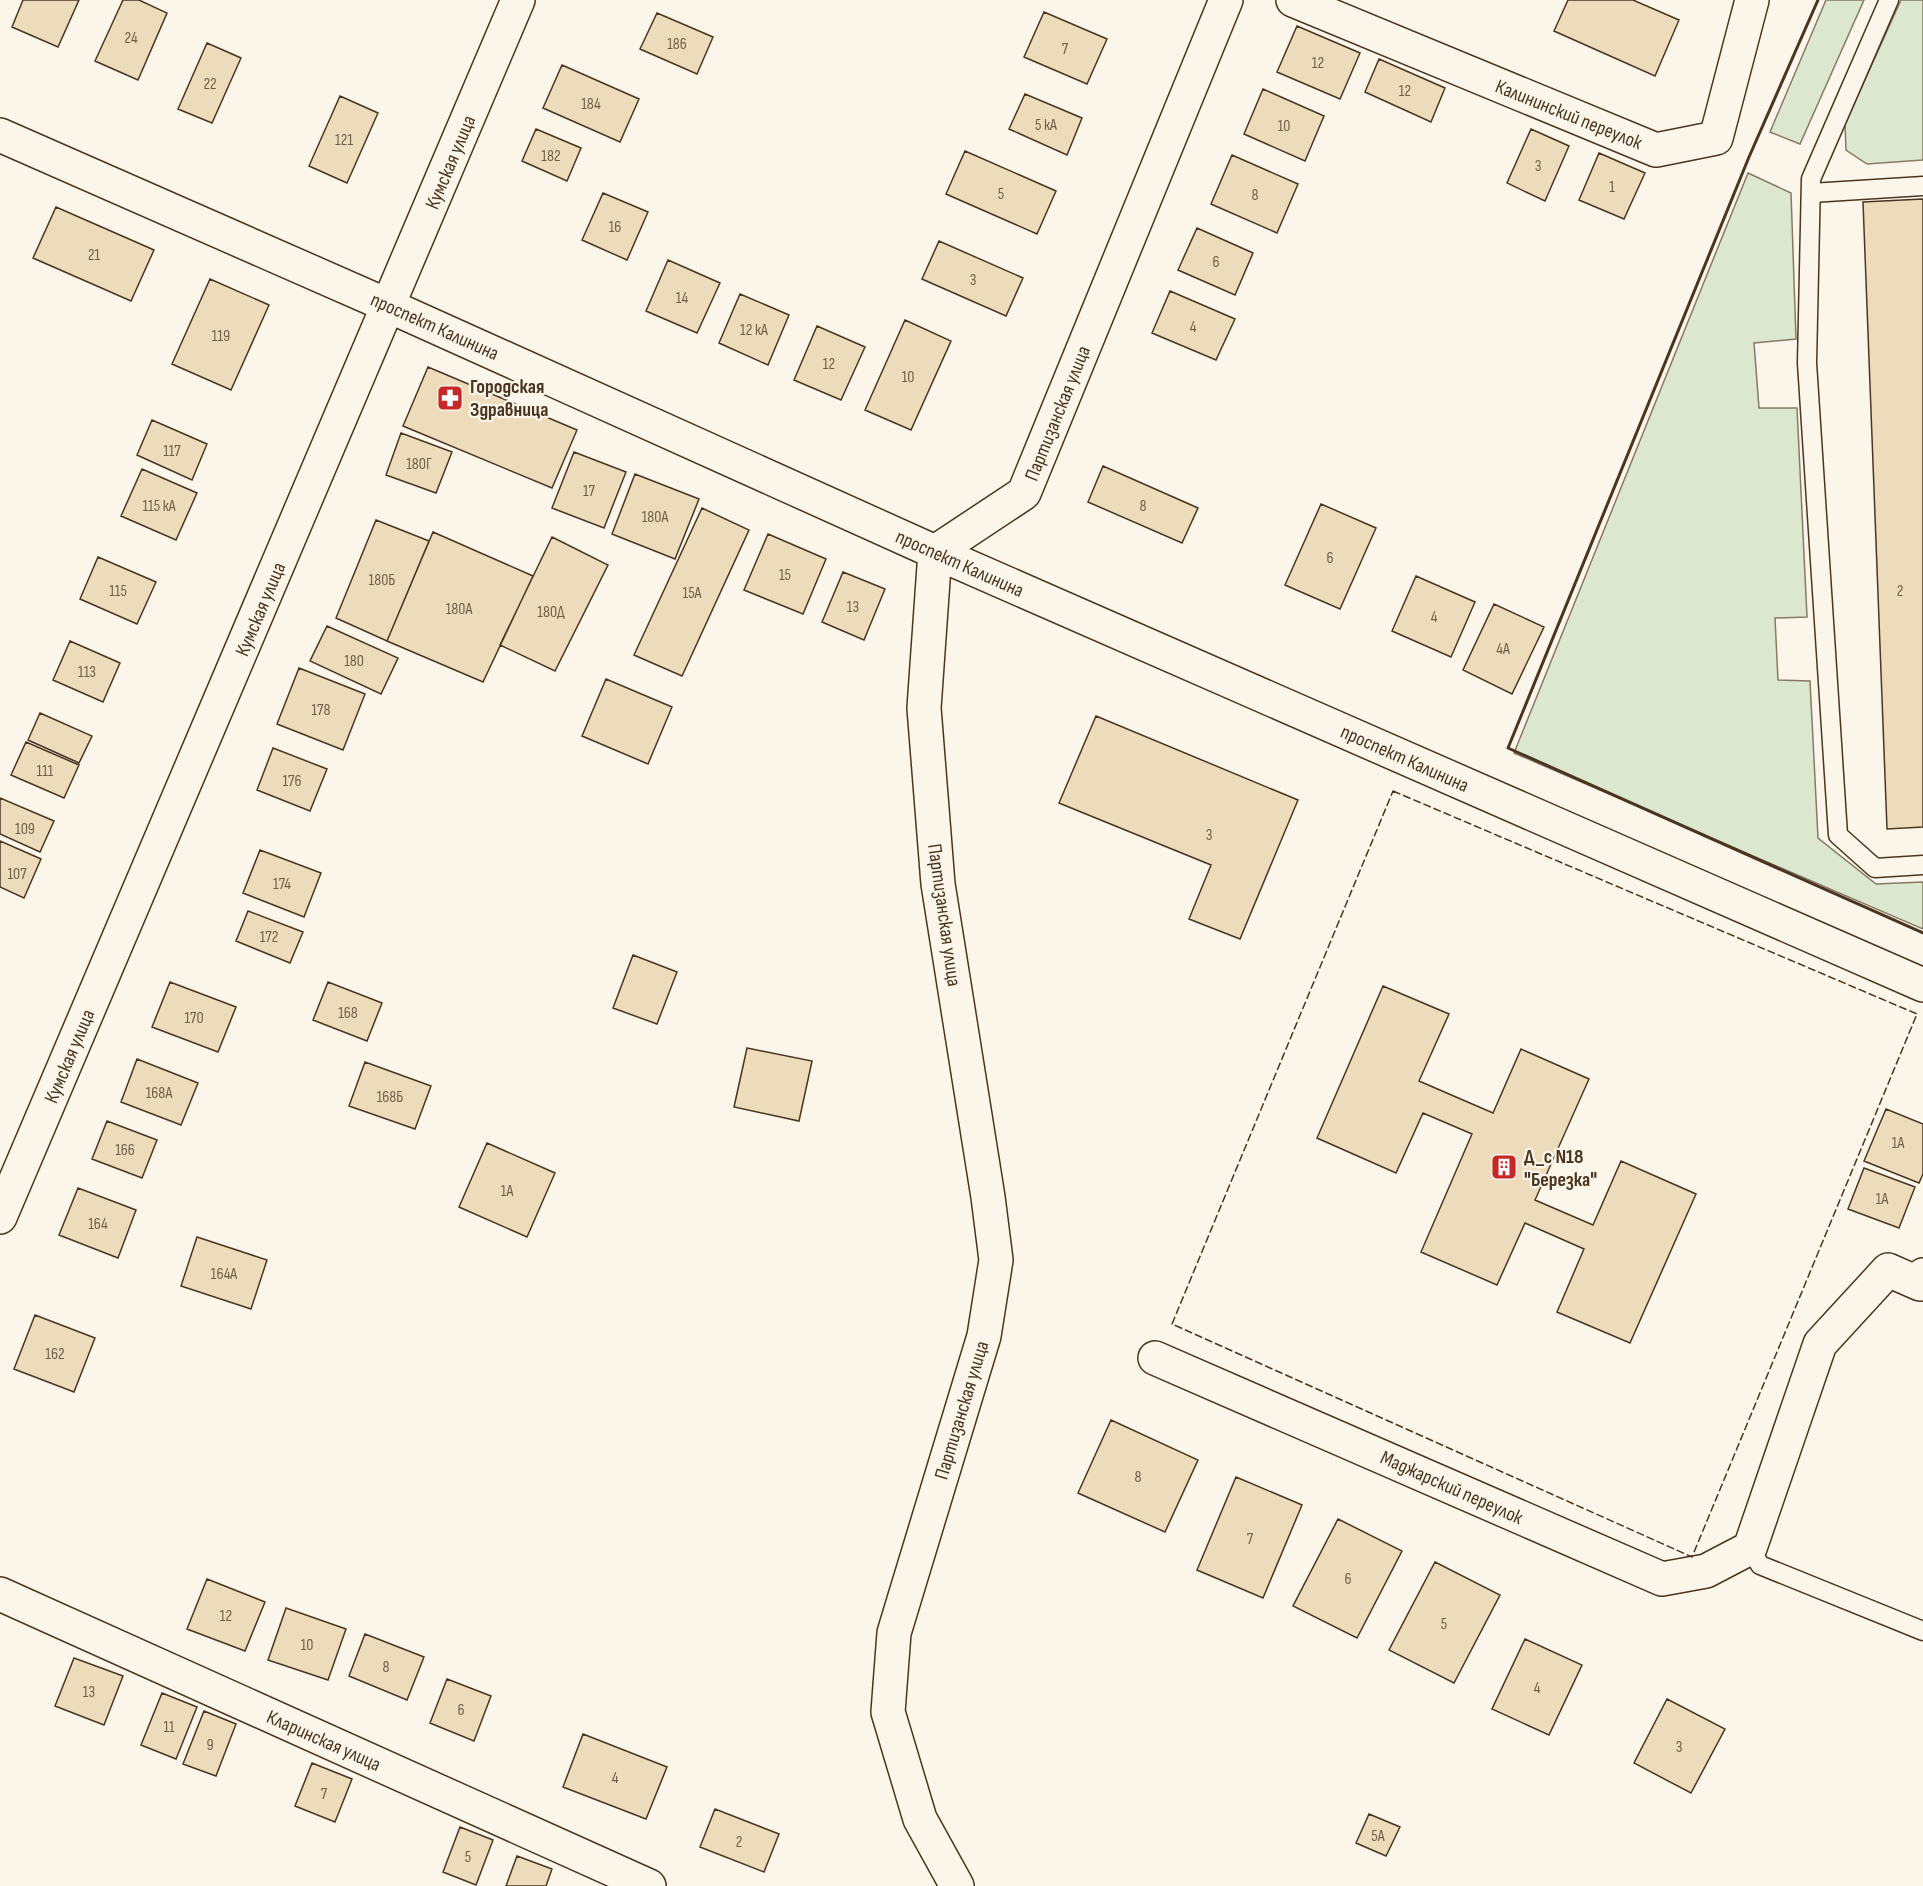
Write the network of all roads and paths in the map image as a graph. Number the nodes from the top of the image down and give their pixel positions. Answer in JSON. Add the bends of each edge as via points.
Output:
{"nodes":[{"id":1,"x":518,"y":0,"type":"edge"},
{"id":2,"x":1226,"y":0,"type":"edge"},
{"id":3,"x":1293,"y":0,"type":"edge"},
{"id":4,"x":1752,"y":0,"type":"edge"},
{"id":5,"x":1889,"y":0,"type":"edge"},
{"id":6,"x":0,"y":135,"type":"edge"},
{"id":7,"x":1923,"y":186,"type":"edge"},
{"id":8,"x":1811,"y":193,"type":"junction"},
{"id":9,"x":389,"y":306,"type":"junction"},
{"id":10,"x":935,"y":552,"type":"junction"},
{"id":11,"x":1923,"y":865,"type":"edge"},
{"id":12,"x":1923,"y":985,"type":"edge"},
{"id":13,"x":0,"y":1217,"type":"edge"},
{"id":14,"x":1922,"y":1281,"type":"edge"},
{"id":15,"x":1155,"y":1358,"type":"dead end"},
{"id":16,"x":1750,"y":1548,"type":"junction"},
{"id":17,"x":0,"y":1594,"type":"edge"},
{"id":18,"x":1923,"y":1631,"type":"edge"},
{"id":19,"x":649,"y":1886,"type":"edge"},
{"id":20,"x":957,"y":1886,"type":"edge"}],
"edges":[{"from":1,"to":9,"type":"street","name":"Кумская улица"},
{"from":2,"to":10,"type":"street","name":"Партизанская улица","via":[[1024,493]]},
{"from":3,"to":4,"type":"street","name":"Калининский переулок","via":[[1656,150],[1716,138]]},
{"from":5,"to":8,"type":"lane","via":[[1811,179]]},
{"from":6,"to":9,"type":"street","name":"проспект Калинина"},
{"from":7,"to":8,"type":"lane"},
{"from":8,"to":11,"type":"lane","via":[[1807,363],[1838,835],[1875,868]]},
{"from":9,"to":10,"type":"street","name":"проспект Калинина"},
{"from":9,"to":13,"type":"street","name":"Кумская улица"},
{"from":10,"to":12,"type":"street","name":"проспект Калинина"},
{"from":10,"to":20,"type":"street","name":"Партизанская улица","via":[[924,708],[938,885],[996,1260],[984,1336],[894,1633],[888,1712],[920,1819]]},
{"from":14,"to":16,"type":"street","via":[[1888,1270],[1820,1344]]},
{"from":15,"to":16,"type":"street","name":"Маджарский переулок","via":[[1662,1579],[1706,1571]]},
{"from":16,"to":18,"type":"lane","via":[[1760,1565]]},
{"from":17,"to":19,"type":"street","name":"Кларинская улица"}]}
